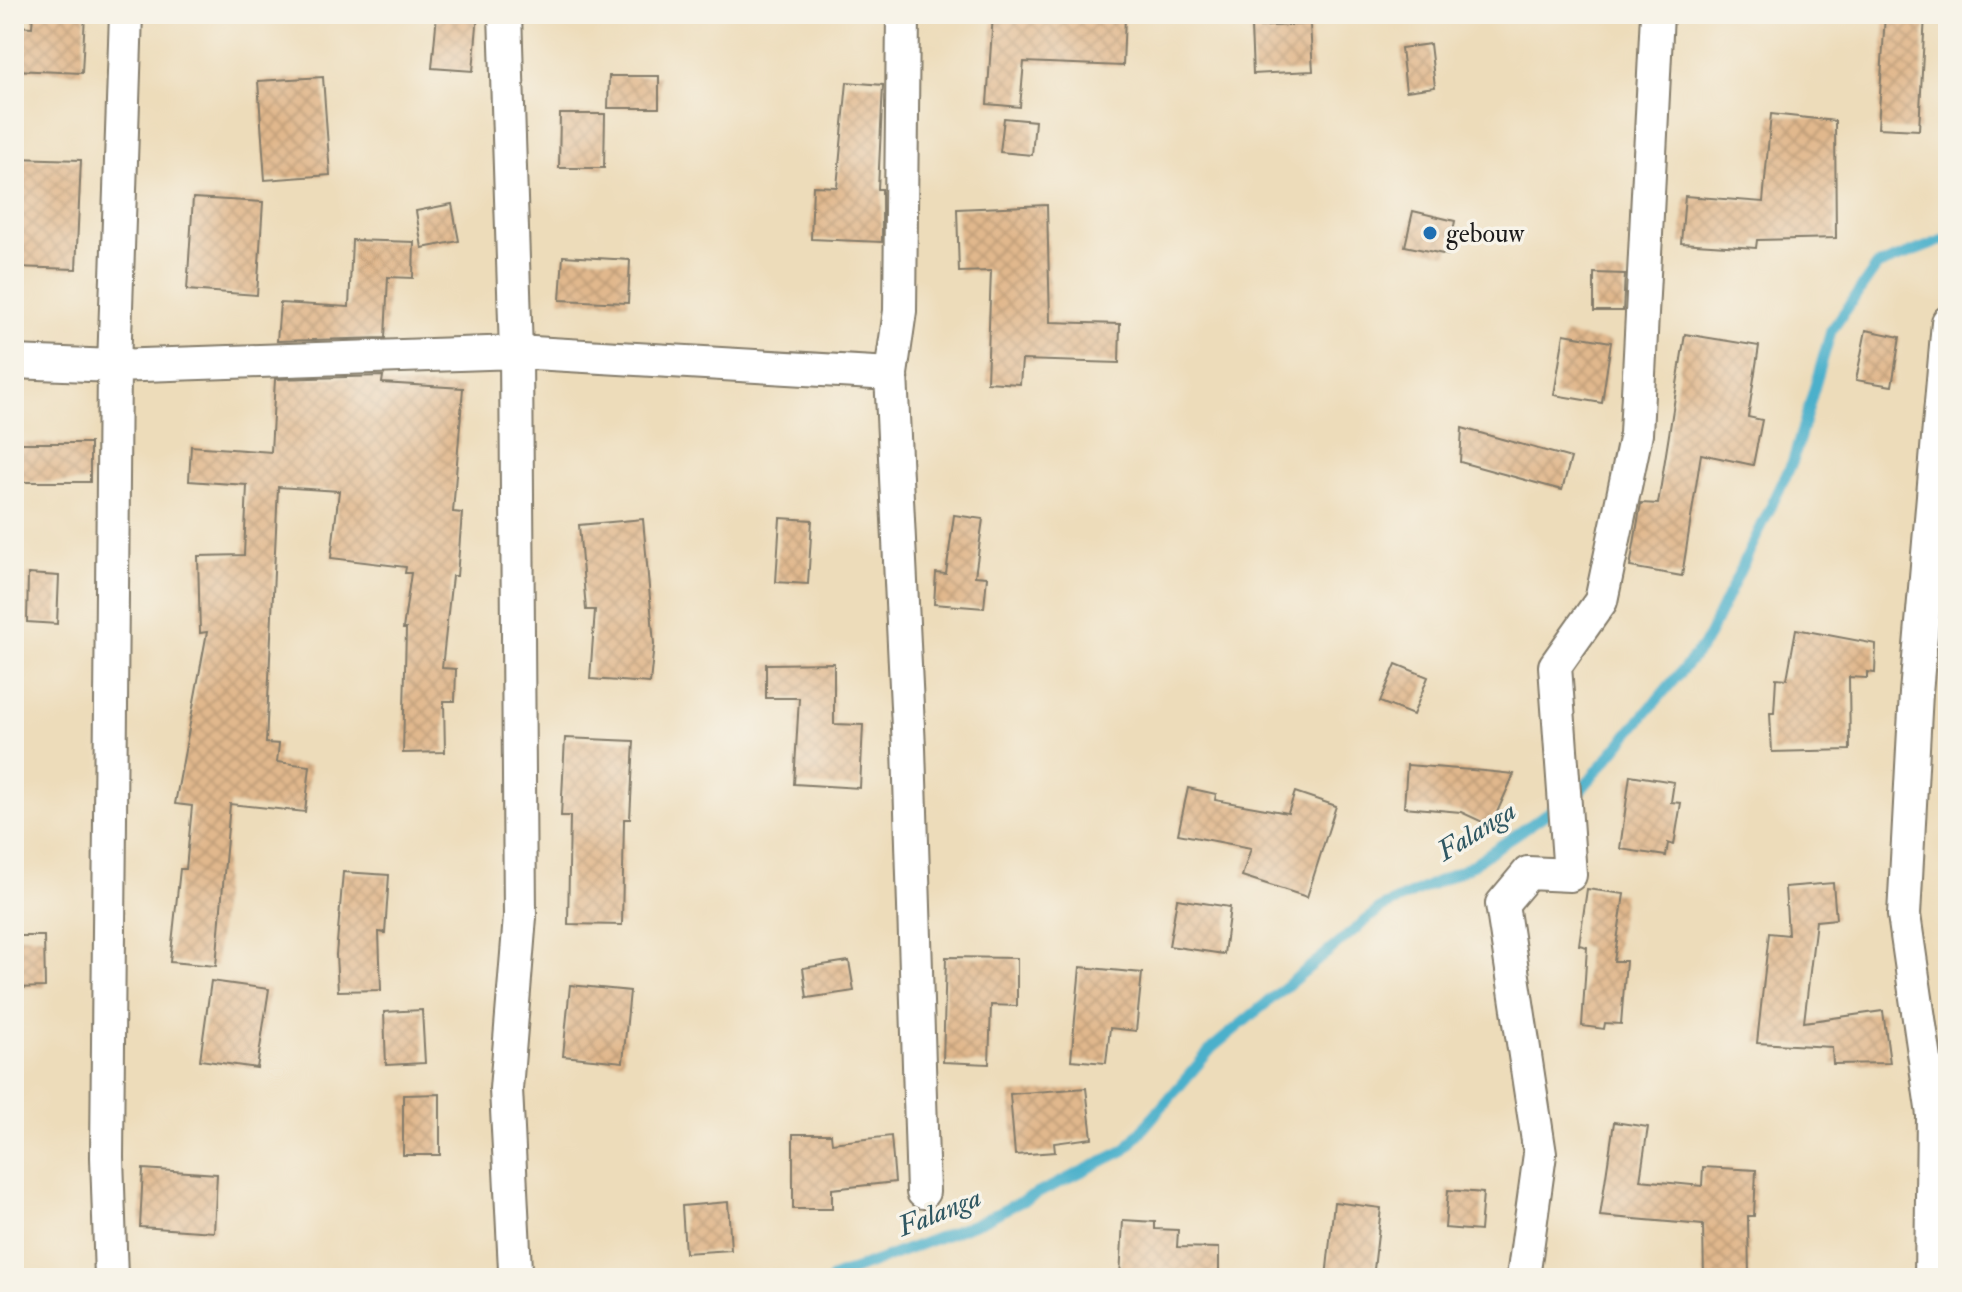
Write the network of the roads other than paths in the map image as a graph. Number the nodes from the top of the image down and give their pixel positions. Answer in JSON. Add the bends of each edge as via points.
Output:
{"nodes":[{"id":1,"x":126,"y":14,"type":"edge"},
{"id":2,"x":505,"y":14,"type":"edge"},
{"id":3,"x":903,"y":14,"type":"edge"},
{"id":4,"x":1657,"y":14,"type":"edge"},
{"id":5,"x":1948,"y":322,"type":"edge"},
{"id":6,"x":516,"y":352,"type":"junction"},
{"id":7,"x":14,"y":362,"type":"edge"},
{"id":8,"x":114,"y":366,"type":"junction"},
{"id":9,"x":891,"y":374,"type":"junction"},
{"id":10,"x":923,"y":1192,"type":"dead end"},
{"id":11,"x":515,"y":1270,"type":"dead end"},
{"id":12,"x":111,"y":1278,"type":"edge"},
{"id":13,"x":1523,"y":1278,"type":"edge"},
{"id":14,"x":1931,"y":1278,"type":"edge"}],
"edges":[{"from":1,"to":8,"type":"street"},
{"from":2,"to":6,"type":"street"},
{"from":3,"to":9,"type":"street","via":[[900,311]]},
{"from":4,"to":13,"type":"street","via":[[1636,434],[1601,601],[1555,666],[1570,875],[1528,873],[1502,904],[1540,1154]]},
{"from":5,"to":14,"type":"street","via":[[1916,693],[1904,915],[1933,1115]]},
{"from":6,"to":8,"type":"street"},
{"from":6,"to":9,"type":"street"},
{"from":6,"to":11,"type":"street","via":[[520,917],[506,1089]]},
{"from":7,"to":8,"type":"street"},
{"from":8,"to":12,"type":"street","via":[[107,1141]]},
{"from":9,"to":10,"type":"street"}]}
